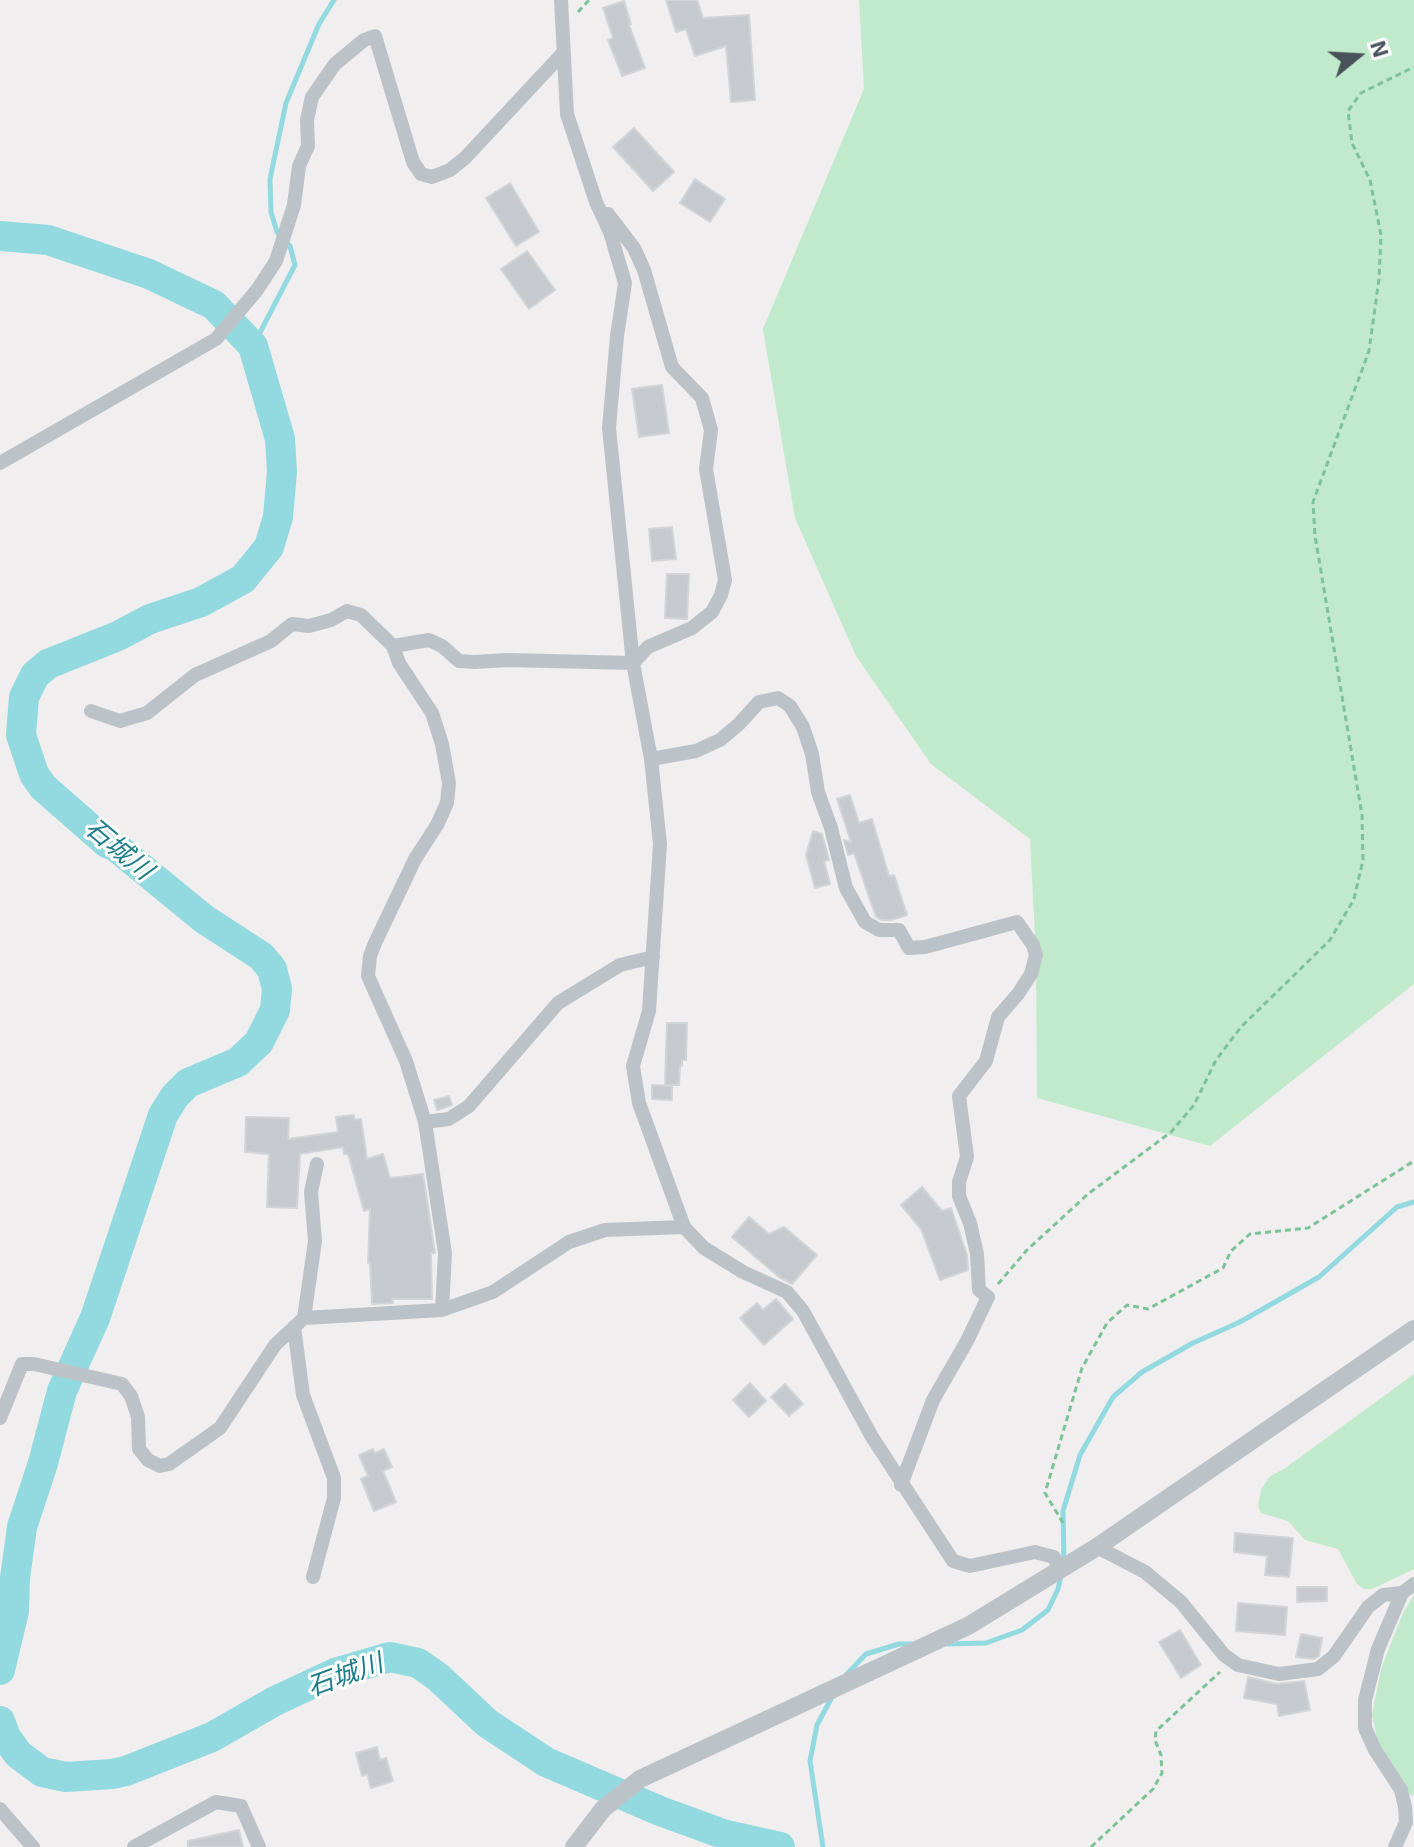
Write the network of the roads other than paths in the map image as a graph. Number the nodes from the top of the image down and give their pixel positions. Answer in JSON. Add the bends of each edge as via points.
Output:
{"nodes":[{"id":1,"x":561,"y":0,"type":"edge"},
{"id":2,"x":562,"y":54,"type":"junction"},
{"id":3,"x":596,"y":202,"type":"junction"},
{"id":4,"x":0,"y":463,"type":"edge"},
{"id":5,"x":393,"y":646,"type":"junction"},
{"id":6,"x":633,"y":663,"type":"junction"},
{"id":7,"x":91,"y":711,"type":"dead end"},
{"id":8,"x":651,"y":759,"type":"junction"},
{"id":9,"x":653,"y":957,"type":"junction"},
{"id":10,"x":425,"y":1122,"type":"junction"},
{"id":11,"x":317,"y":1164,"type":"dead end"},
{"id":12,"x":684,"y":1227,"type":"junction"},
{"id":13,"x":442,"y":1310,"type":"junction"},
{"id":14,"x":299,"y":1323,"type":"junction"},
{"id":15,"x":1414,"y":1329,"type":"edge"},
{"id":16,"x":0,"y":1418,"type":"edge"},
{"id":17,"x":901,"y":1485,"type":"junction"},
{"id":18,"x":1097,"y":1547,"type":"junction"},
{"id":19,"x":1059,"y":1569,"type":"junction"},
{"id":20,"x":313,"y":1577,"type":"dead end"},
{"id":21,"x":1408,"y":1588,"type":"edge"},
{"id":22,"x":0,"y":1809,"type":"edge"},
{"id":23,"x":577,"y":1841,"type":"edge"},
{"id":24,"x":33,"y":1847,"type":"edge"},
{"id":25,"x":134,"y":1847,"type":"edge"},
{"id":26,"x":259,"y":1847,"type":"edge"},
{"id":27,"x":1395,"y":1847,"type":"edge"}],
"edges":[{"from":1,"to":2,"type":"street"},
{"from":2,"to":3,"type":"street","via":[[567,114]]},
{"from":2,"to":4,"type":"street","via":[[465,158],[432,177],[421,174],[413,162],[375,36],[364,40],[335,64],[312,97],[308,146],[276,261],[216,339]]},
{"from":3,"to":6,"type":"street","via":[[625,283],[609,428]]},
{"from":3,"to":6,"type":"street","via":[[634,248],[672,367],[702,398],[711,430],[706,469],[725,580],[712,612],[692,628],[648,647]]},
{"from":5,"to":6,"type":"street","via":[[429,640],[459,661]]},
{"from":5,"to":7,"type":"street","via":[[361,615],[347,611],[309,626],[292,624],[271,641],[195,675],[147,713],[120,721]]},
{"from":5,"to":10,"type":"street","via":[[432,713],[449,783],[447,803],[380,933],[368,976],[406,1061]]},
{"from":6,"to":8,"type":"street"},
{"from":8,"to":9,"type":"street","via":[[660,844]]},
{"from":8,"to":17,"type":"street","via":[[696,751],[720,740],[759,702],[778,698],[803,727],[846,888],[865,922],[879,930],[899,930],[909,948],[1017,922],[1033,945],[1031,974],[998,1017],[986,1061],[959,1096],[967,1157],[959,1196],[977,1254],[979,1290],[988,1297],[933,1400]]},
{"from":9,"to":10,"type":"street","via":[[620,965],[558,1003],[469,1106],[449,1119]]},
{"from":9,"to":12,"type":"street","via":[[649,1011],[633,1066],[639,1103]]},
{"from":10,"to":13,"type":"street","via":[[445,1253]]},
{"from":11,"to":14,"type":"street","via":[[311,1192],[315,1241]]},
{"from":12,"to":13,"type":"street","via":[[605,1230],[569,1242],[493,1292]]},
{"from":12,"to":17,"type":"street","via":[[704,1248],[787,1292],[803,1311]]},
{"from":13,"to":14,"type":"street"},
{"from":14,"to":16,"type":"street","via":[[275,1345],[220,1428],[169,1464],[160,1466],[139,1449],[138,1417],[122,1384],[22,1364]]},
{"from":14,"to":20,"type":"street","via":[[303,1395],[334,1478],[334,1498]]},
{"from":15,"to":18,"type":"street"},
{"from":17,"to":19,"type":"street","via":[[953,1561],[970,1566],[1035,1552],[1054,1557]]},
{"from":18,"to":19,"type":"street"},
{"from":18,"to":21,"type":"street","via":[[1145,1572],[1181,1602],[1230,1659],[1255,1671],[1318,1669],[1334,1656],[1368,1607],[1383,1595]]},
{"from":19,"to":23,"type":"street","via":[[968,1626],[640,1779],[603,1809]]},
{"from":21,"to":27,"type":"street","via":[[1378,1649],[1365,1700],[1365,1728],[1401,1790],[1405,1807],[1406,1822]]},
{"from":22,"to":24,"type":"street"},
{"from":25,"to":26,"type":"street","via":[[216,1802],[241,1806]]}]}
